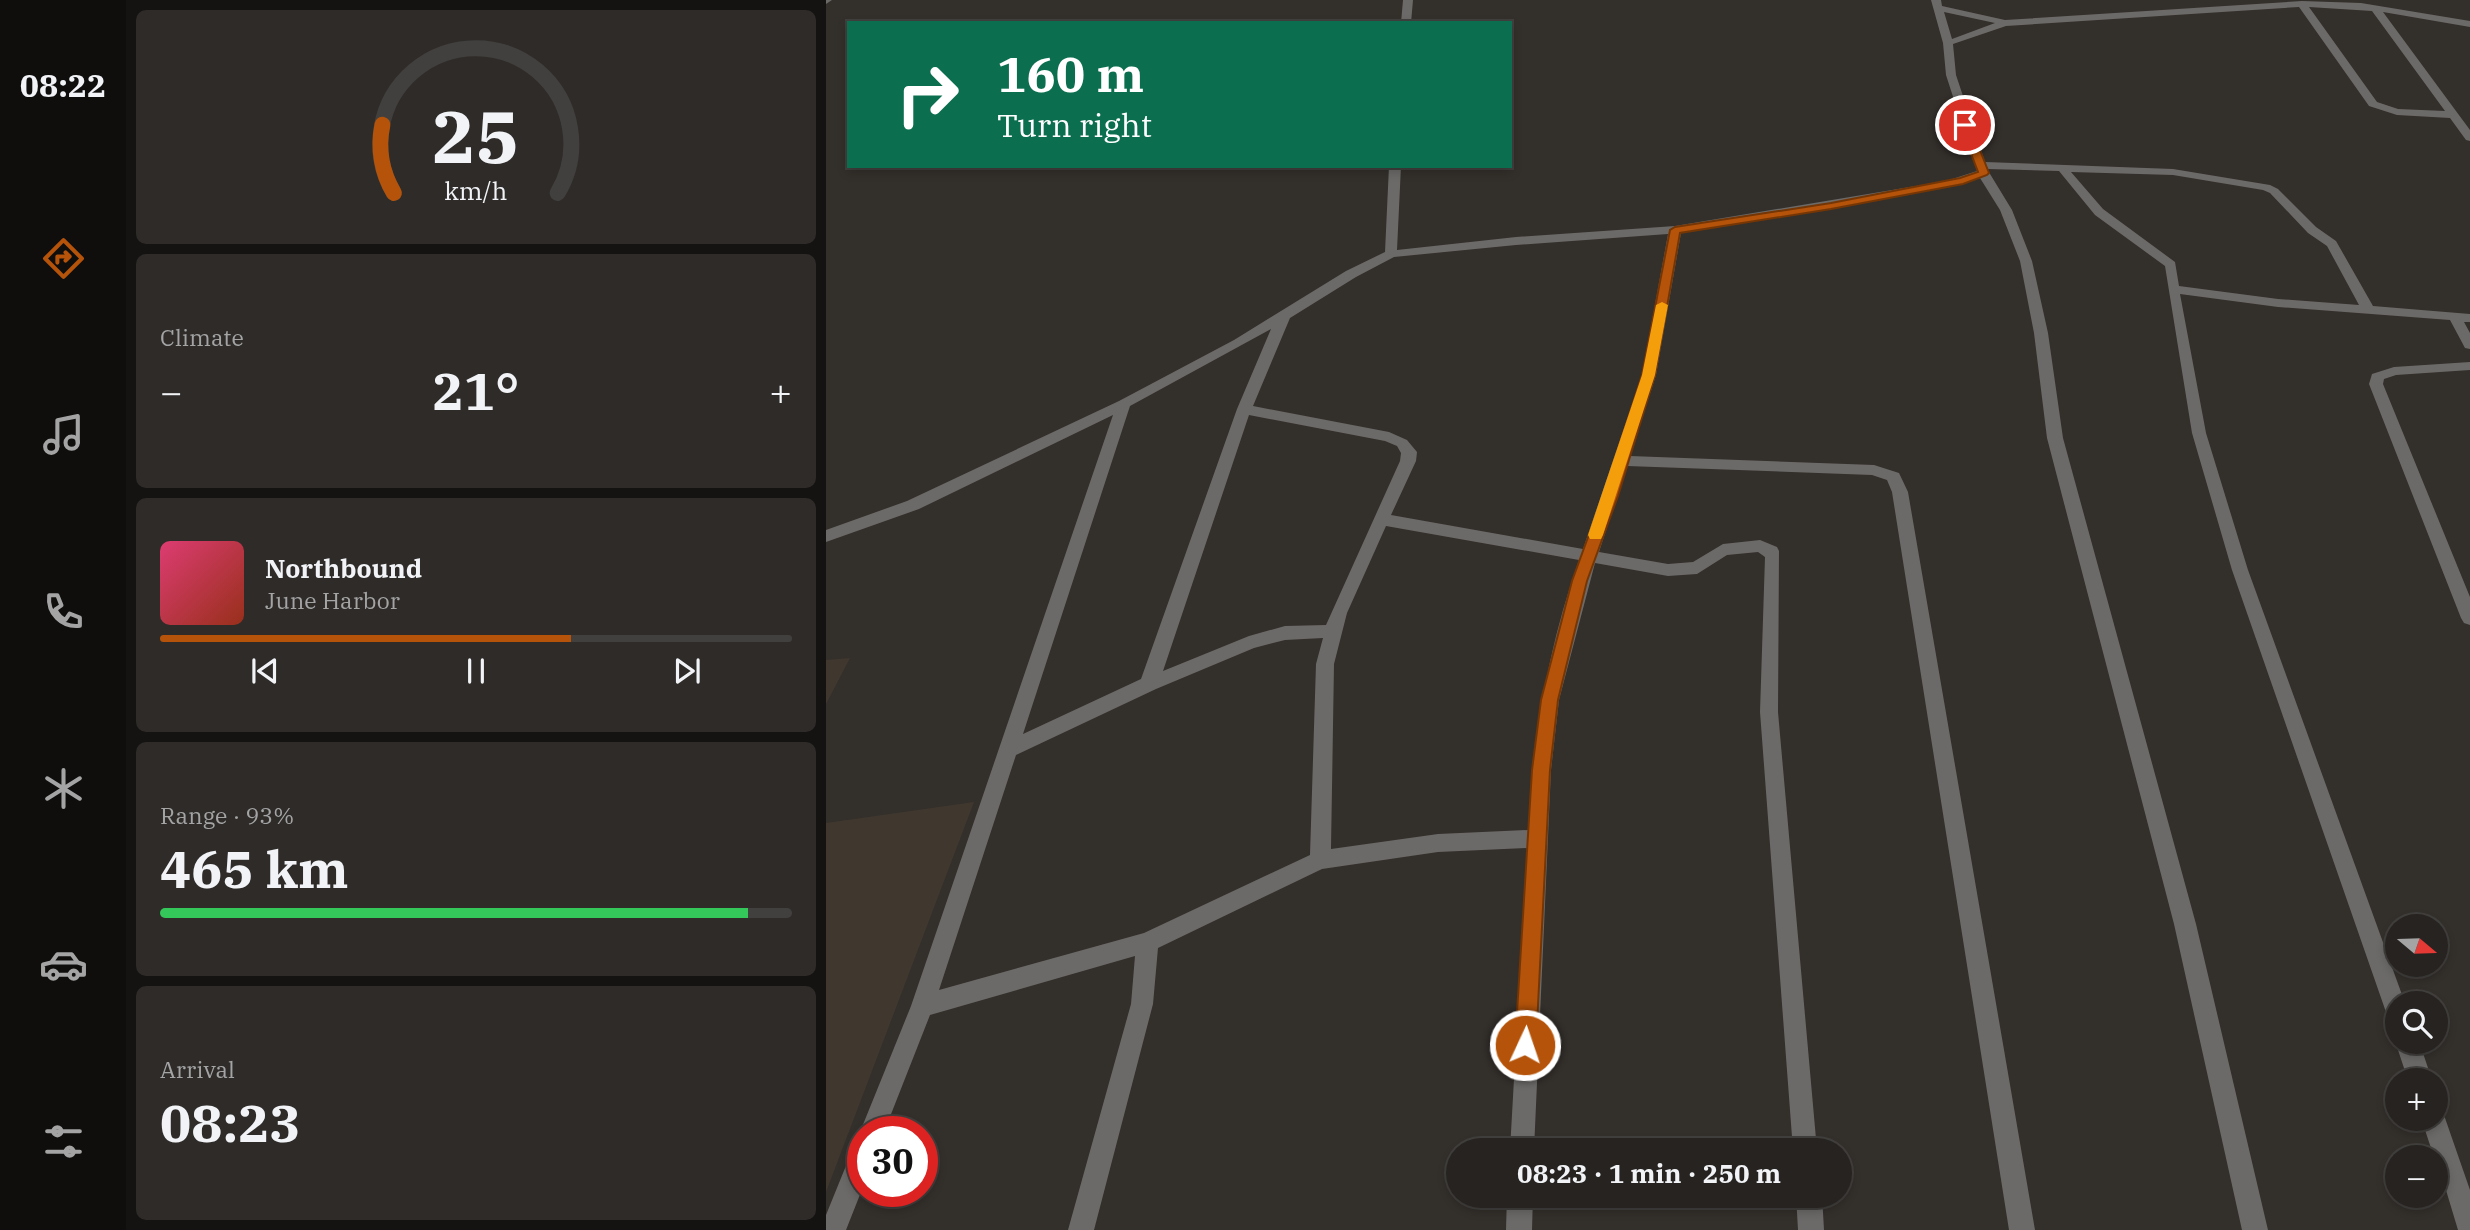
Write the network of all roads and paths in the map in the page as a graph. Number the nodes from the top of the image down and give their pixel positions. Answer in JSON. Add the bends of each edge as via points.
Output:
{"nodes":[{"id":1,"x":1408,"y":0,"type":"edge"},
{"id":2,"x":1937,"y":4,"type":"edge"},
{"id":3,"x":2302,"y":4,"type":"junction"},
{"id":4,"x":2375,"y":8,"type":"junction"},
{"id":5,"x":1406,"y":21,"type":"edge"},
{"id":6,"x":2005,"y":23,"type":"junction"},
{"id":7,"x":2470,"y":24,"type":"edge"},
{"id":8,"x":1948,"y":43,"type":"junction"},
{"id":9,"x":2453,"y":115,"type":"junction"},
{"id":10,"x":2470,"y":138,"type":"edge"},
{"id":11,"x":1395,"y":168,"type":"edge"},
{"id":12,"x":1982,"y":169,"type":"junction"},
{"id":13,"x":2063,"y":169,"type":"junction"},
{"id":14,"x":1675,"y":230,"type":"junction"},
{"id":15,"x":1391,"y":254,"type":"junction"},
{"id":16,"x":2174,"y":289,"type":"junction"},
{"id":17,"x":2369,"y":311,"type":"junction"},
{"id":18,"x":1284,"y":315,"type":"junction"},
{"id":19,"x":2463,"y":318,"type":"edge"},
{"id":20,"x":2470,"y":345,"type":"edge"},
{"id":21,"x":2470,"y":366,"type":"edge"},
{"id":22,"x":1124,"y":404,"type":"junction"},
{"id":23,"x":1244,"y":409,"type":"junction"},
{"id":24,"x":1622,"y":461,"type":"junction"},
{"id":25,"x":1381,"y":519,"type":"junction"},
{"id":26,"x":826,"y":536,"type":"edge"},
{"id":27,"x":1587,"y":558,"type":"junction"},
{"id":28,"x":2470,"y":618,"type":"edge"},
{"id":29,"x":1333,"y":631,"type":"junction"},
{"id":30,"x":1150,"y":684,"type":"junction"},
{"id":31,"x":1007,"y":750,"type":"junction"},
{"id":32,"x":1538,"y":838,"type":"junction"},
{"id":33,"x":1320,"y":860,"type":"junction"},
{"id":34,"x":1147,"y":942,"type":"junction"},
{"id":35,"x":2389,"y":991,"type":"edge"},
{"id":36,"x":922,"y":1006,"type":"junction"},
{"id":37,"x":878,"y":1116,"type":"edge"},
{"id":38,"x":2437,"y":1131,"type":"edge"},
{"id":39,"x":1523,"y":1138,"type":"edge"},
{"id":40,"x":1804,"y":1138,"type":"edge"},
{"id":41,"x":847,"y":1195,"type":"edge"},
{"id":42,"x":1520,"y":1208,"type":"edge"},
{"id":43,"x":1810,"y":1208,"type":"edge"},
{"id":44,"x":2470,"y":1227,"type":"edge"},
{"id":45,"x":833,"y":1230,"type":"edge"},
{"id":46,"x":1082,"y":1230,"type":"edge"},
{"id":47,"x":1519,"y":1230,"type":"edge"},
{"id":48,"x":1811,"y":1230,"type":"edge"},
{"id":49,"x":2022,"y":1230,"type":"edge"},
{"id":50,"x":2255,"y":1230,"type":"edge"}],
"edges":[{"from":1,"to":5,"type":"street"},
{"from":2,"to":6,"type":"street"},
{"from":2,"to":8,"type":"street"},
{"from":3,"to":4,"type":"street"},
{"from":3,"to":6,"type":"street"},
{"from":3,"to":9,"type":"street","via":[[2373,104],[2397,112]]},
{"from":4,"to":7,"type":"street"},
{"from":4,"to":9,"type":"street"},
{"from":6,"to":8,"type":"street"},
{"from":8,"to":12,"type":"street","via":[[1951,75]]},
{"from":9,"to":10,"type":"street"},
{"from":11,"to":15,"type":"street"},
{"from":12,"to":13,"type":"street"},
{"from":12,"to":14,"type":"street","via":[[1948,184]]},
{"from":12,"to":50,"type":"street","via":[[2006,210],[2026,261],[2041,333],[2054,438],[2185,924]]},
{"from":13,"to":16,"type":"street","via":[[2099,212],[2171,265]]},
{"from":13,"to":17,"type":"street","via":[[2173,172],[2266,187],[2332,244]]},
{"from":14,"to":15,"type":"street"},
{"from":14,"to":24,"type":"street","via":[[1649,375]]},
{"from":15,"to":18,"type":"street"},
{"from":16,"to":17,"type":"street"},
{"from":16,"to":35,"type":"street","via":[[2199,433],[2240,570]]},
{"from":17,"to":19,"type":"street"},
{"from":18,"to":22,"type":"street"},
{"from":18,"to":23,"type":"street"},
{"from":19,"to":20,"type":"street"},
{"from":21,"to":28,"type":"street","via":[[2394,371],[2377,377],[2376,384]]},
{"from":22,"to":26,"type":"street","via":[[913,505]]},
{"from":22,"to":31,"type":"street"},
{"from":23,"to":25,"type":"street","via":[[1402,443],[1409,452],[1408,461]]},
{"from":23,"to":30,"type":"street"},
{"from":24,"to":27,"type":"street"},
{"from":24,"to":49,"type":"street","via":[[1874,470],[1893,477],[1900,492]]},
{"from":25,"to":27,"type":"street"},
{"from":25,"to":29,"type":"street"},
{"from":27,"to":32,"type":"street","via":[[1550,700]]},
{"from":27,"to":40,"type":"street","via":[[1684,570],[1697,568],[1723,550],[1760,546],[1771,551],[1769,712]]},
{"from":29,"to":30,"type":"street","via":[[1285,634],[1249,643]]},
{"from":29,"to":33,"type":"street","via":[[1325,664]]},
{"from":30,"to":31,"type":"street"},
{"from":31,"to":36,"type":"street"},
{"from":32,"to":33,"type":"street","via":[[1438,843]]},
{"from":32,"to":39,"type":"street"},
{"from":33,"to":34,"type":"street"},
{"from":34,"to":36,"type":"street"},
{"from":34,"to":46,"type":"street","via":[[1142,1004]]},
{"from":36,"to":37,"type":"street"},
{"from":38,"to":44,"type":"street"},
{"from":41,"to":45,"type":"street"},
{"from":42,"to":47,"type":"street"},
{"from":43,"to":48,"type":"street"}]}
